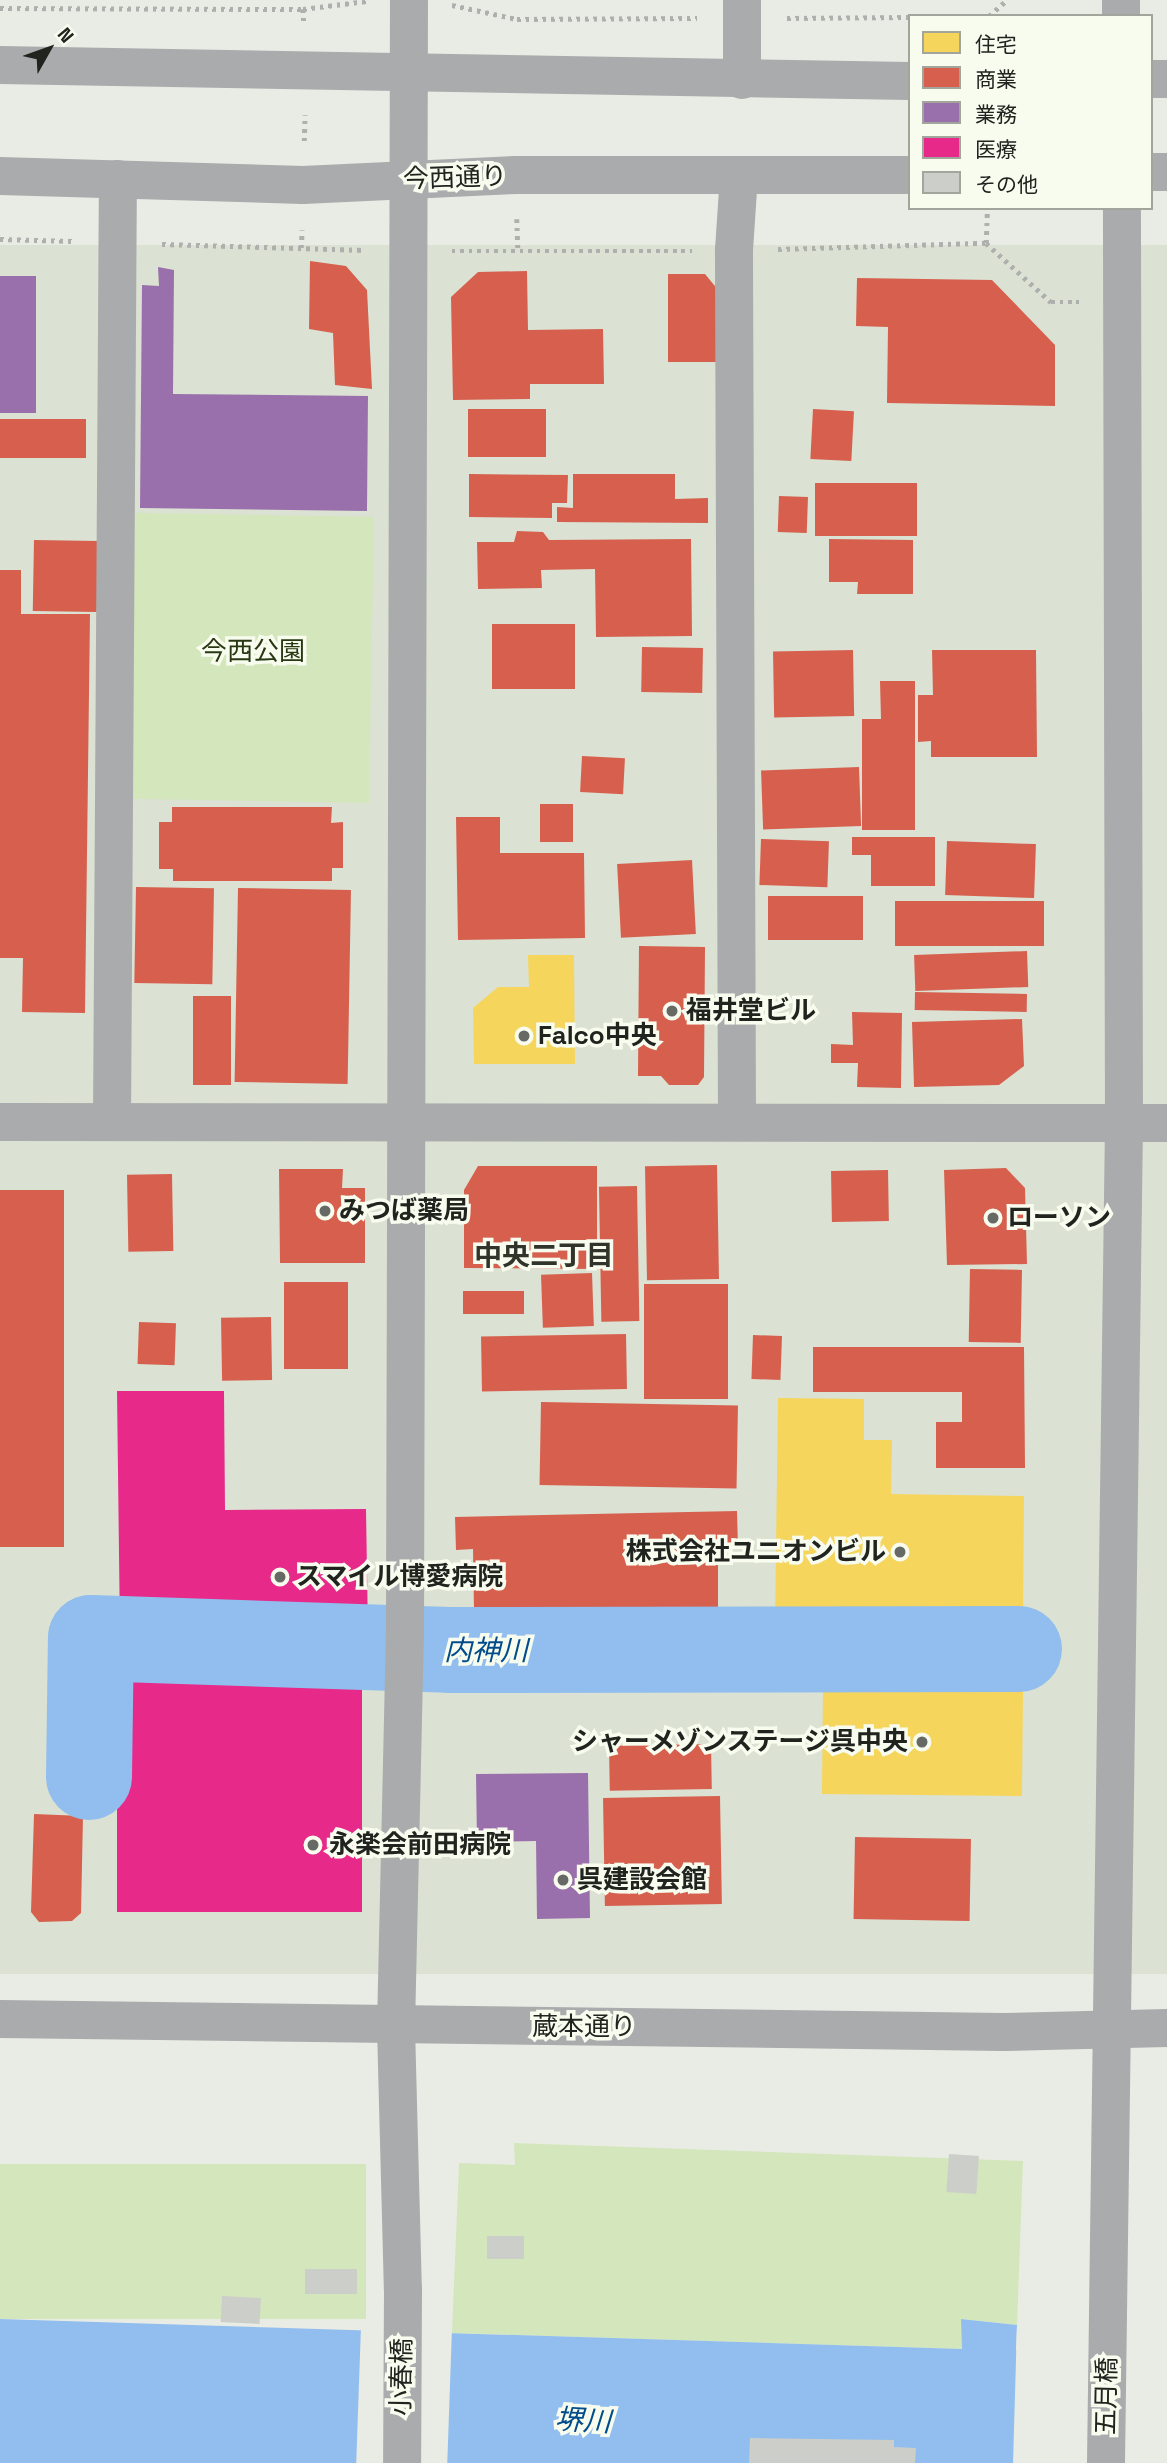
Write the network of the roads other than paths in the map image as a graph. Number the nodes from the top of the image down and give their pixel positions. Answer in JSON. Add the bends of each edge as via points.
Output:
{"nodes":[{"id":1,"x":424,"y":1,"type":"edge"},
{"id":2,"x":742,"y":9,"type":"edge"},
{"id":3,"x":0,"y":65,"type":"edge"},
{"id":4,"x":409,"y":74,"type":"junction"},
{"id":5,"x":742,"y":80,"type":"junction"},
{"id":6,"x":908,"y":81,"type":"edge"},
{"id":7,"x":740,"y":175,"type":"junction"},
{"id":8,"x":908,"y":175,"type":"edge"},
{"id":9,"x":0,"y":176,"type":"edge"},
{"id":10,"x":118,"y":179,"type":"junction"},
{"id":11,"x":411,"y":179,"type":"junction"},
{"id":12,"x":1122,"y":210,"type":"edge"},
{"id":13,"x":112,"y":1121,"type":"junction"},
{"id":14,"x":406,"y":1121,"type":"junction"},
{"id":15,"x":737,"y":1121,"type":"junction"},
{"id":16,"x":0,"y":1122,"type":"edge"},
{"id":17,"x":1124,"y":1122,"type":"junction"},
{"id":18,"x":1167,"y":1123,"type":"edge"},
{"id":19,"x":0,"y":2019,"type":"edge"},
{"id":20,"x":397,"y":2027,"type":"junction"},
{"id":21,"x":1167,"y":2028,"type":"edge"},
{"id":22,"x":1112,"y":2032,"type":"junction"},
{"id":23,"x":402,"y":2463,"type":"edge"},
{"id":24,"x":1106,"y":2463,"type":"edge"}],
"edges":[{"from":1,"to":4,"type":"street","name":"小春橋"},
{"from":2,"to":5,"type":"street"},
{"from":3,"to":4,"type":"street"},
{"from":4,"to":5,"type":"street"},
{"from":4,"to":11,"type":"street","name":"小春橋"},
{"from":5,"to":6,"type":"street"},
{"from":7,"to":8,"type":"street","name":"今西通り"},
{"from":7,"to":11,"type":"street","name":"今西通り"},
{"from":7,"to":15,"type":"street","via":[[734,250]]},
{"from":9,"to":10,"type":"street","name":"今西通り"},
{"from":10,"to":11,"type":"street","name":"今西通り","via":[[303,185]]},
{"from":10,"to":13,"type":"street"},
{"from":11,"to":14,"type":"street","name":"小春橋"},
{"from":12,"to":17,"type":"street","name":"五月橋"},
{"from":13,"to":14,"type":"street"},
{"from":13,"to":16,"type":"street"},
{"from":14,"to":15,"type":"street"},
{"from":14,"to":20,"type":"street","name":"小春橋","via":[[405,1650]]},
{"from":15,"to":17,"type":"street"},
{"from":17,"to":18,"type":"street"},
{"from":17,"to":22,"type":"street","name":"五月橋"},
{"from":19,"to":20,"type":"street","name":"蔵本通り"},
{"from":20,"to":22,"type":"street","name":"蔵本通り"},
{"from":20,"to":23,"type":"street","name":"小春橋"},
{"from":21,"to":22,"type":"street","name":"蔵本通り"},
{"from":22,"to":24,"type":"street","name":"五月橋"}]}
